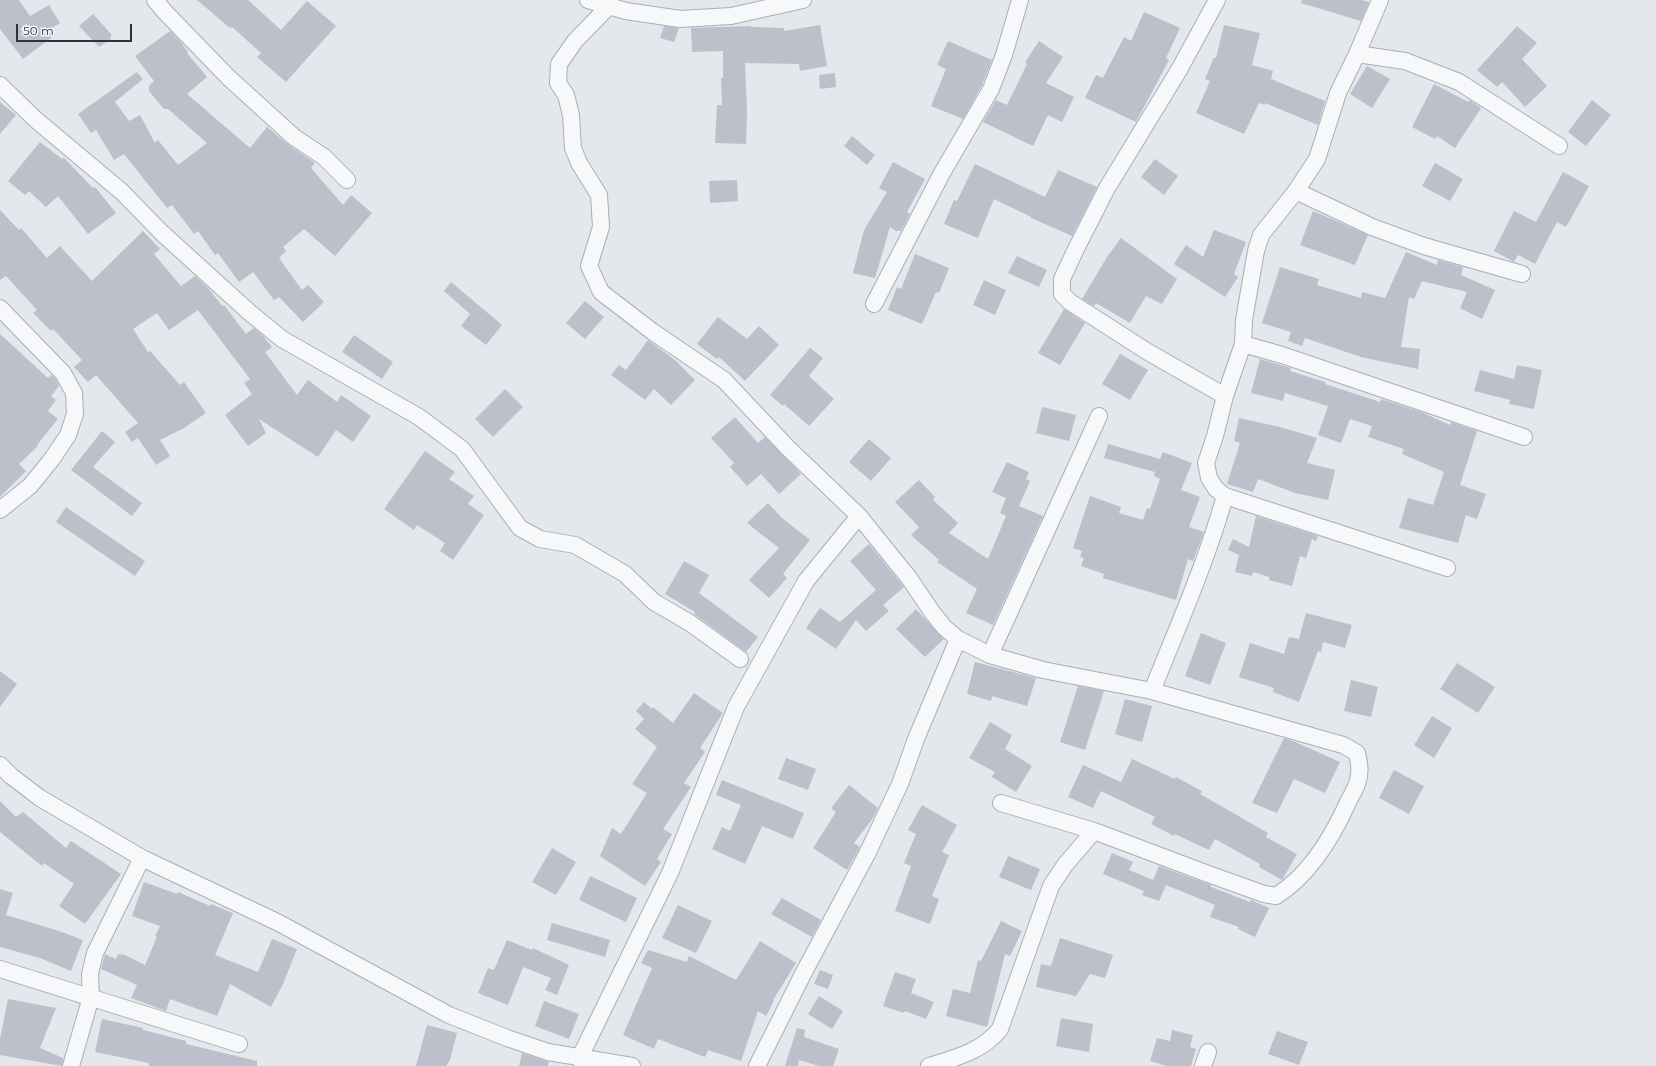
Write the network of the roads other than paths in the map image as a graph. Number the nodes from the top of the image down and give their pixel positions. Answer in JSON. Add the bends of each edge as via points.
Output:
{"nodes":[{"id":1,"x":155,"y":0,"type":"edge"},
{"id":2,"x":588,"y":0,"type":"edge"},
{"id":3,"x":803,"y":0,"type":"edge"},
{"id":4,"x":1020,"y":0,"type":"edge"},
{"id":5,"x":1217,"y":0,"type":"edge"},
{"id":6,"x":1380,"y":0,"type":"edge"},
{"id":7,"x":609,"y":6,"type":"junction"},
{"id":8,"x":1357,"y":54,"type":"junction"},
{"id":9,"x":0,"y":84,"type":"edge"},
{"id":10,"x":1560,"y":146,"type":"dead end"},
{"id":11,"x":347,"y":180,"type":"dead end"},
{"id":12,"x":1296,"y":191,"type":"junction"},
{"id":13,"x":1522,"y":274,"type":"dead end"},
{"id":14,"x":874,"y":304,"type":"dead end"},
{"id":15,"x":0,"y":308,"type":"edge"},
{"id":16,"x":1243,"y":344,"type":"junction"},
{"id":17,"x":1225,"y":396,"type":"junction"},
{"id":18,"x":1099,"y":416,"type":"dead end"},
{"id":19,"x":1524,"y":437,"type":"dead end"},
{"id":20,"x":1225,"y":496,"type":"junction"},
{"id":21,"x":0,"y":510,"type":"edge"},
{"id":22,"x":859,"y":516,"type":"junction"},
{"id":23,"x":1447,"y":568,"type":"dead end"},
{"id":24,"x":958,"y":639,"type":"junction"},
{"id":25,"x":990,"y":655,"type":"junction"},
{"id":26,"x":740,"y":659,"type":"dead end"},
{"id":27,"x":1152,"y":691,"type":"junction"},
{"id":28,"x":0,"y":765,"type":"edge"},
{"id":29,"x":1001,"y":803,"type":"dead end"},
{"id":30,"x":1094,"y":831,"type":"junction"},
{"id":31,"x":142,"y":858,"type":"junction"},
{"id":32,"x":0,"y":969,"type":"edge"},
{"id":33,"x":91,"y":997,"type":"junction"},
{"id":34,"x":239,"y":1044,"type":"dead end"},
{"id":35,"x":574,"y":1061,"type":"edge"},
{"id":36,"x":938,"y":1065,"type":"edge"},
{"id":37,"x":71,"y":1066,"type":"edge"},
{"id":38,"x":632,"y":1066,"type":"edge"},
{"id":39,"x":757,"y":1066,"type":"edge"}],
"edges":[{"from":1,"to":11,"type":"street","via":[[229,78],[294,137],[324,157]]},
{"from":2,"to":7,"type":"street"},
{"from":3,"to":7,"type":"street","via":[[731,16],[680,19]]},
{"from":4,"to":14,"type":"street","via":[[991,89],[942,173]]},
{"from":5,"to":17,"type":"street","via":[[1179,70],[1107,188],[1062,279],[1062,294],[1070,302],[1148,352]]},
{"from":6,"to":8,"type":"street"},
{"from":7,"to":22,"type":"street","via":[[575,41],[559,64],[558,83],[566,95],[571,115],[573,148],[599,195],[601,227],[589,266],[601,292],[652,332],[724,380],[788,448]]},
{"from":8,"to":10,"type":"street","via":[[1405,61],[1459,82]]},
{"from":8,"to":12,"type":"street","via":[[1338,92],[1317,159]]},
{"from":9,"to":26,"type":"street","via":[[35,119],[117,187],[162,233],[282,339],[419,417],[462,449],[520,528],[540,539],[575,545],[625,574],[654,602],[690,623]]},
{"from":12,"to":13,"type":"street","via":[[1372,226],[1424,246]]},
{"from":12,"to":16,"type":"street","via":[[1261,235],[1244,320]]},
{"from":15,"to":21,"type":"street","via":[[63,373],[74,393],[75,414],[68,435],[52,459],[30,486]]},
{"from":16,"to":17,"type":"street"},
{"from":16,"to":19,"type":"street"},
{"from":17,"to":20,"type":"street","via":[[1206,463],[1209,478],[1216,489]]},
{"from":18,"to":25,"type":"street"},
{"from":20,"to":23,"type":"street"},
{"from":20,"to":27,"type":"street","via":[[1200,574]]},
{"from":22,"to":24,"type":"street","via":[[909,578],[944,627]]},
{"from":22,"to":35,"type":"street","via":[[806,581],[736,707],[670,873]]},
{"from":24,"to":25,"type":"street"},
{"from":24,"to":39,"type":"street","via":[[900,784]]},
{"from":25,"to":27,"type":"street","via":[[1043,670]]},
{"from":27,"to":30,"type":"street","via":[[1343,745],[1357,753],[1360,763],[1358,780],[1342,818],[1323,850],[1288,889],[1276,896],[1264,894]]},
{"from":28,"to":31,"type":"street","via":[[40,798]]},
{"from":29,"to":30,"type":"street"},
{"from":30,"to":36,"type":"street","via":[[1051,886],[1000,1029],[982,1046]]},
{"from":31,"to":33,"type":"street","via":[[95,953],[90,974]]},
{"from":31,"to":35,"type":"street","via":[[279,923],[449,1014],[514,1041]]},
{"from":32,"to":33,"type":"street"},
{"from":33,"to":34,"type":"street"},
{"from":33,"to":37,"type":"street"},
{"from":35,"to":38,"type":"street"}]}
